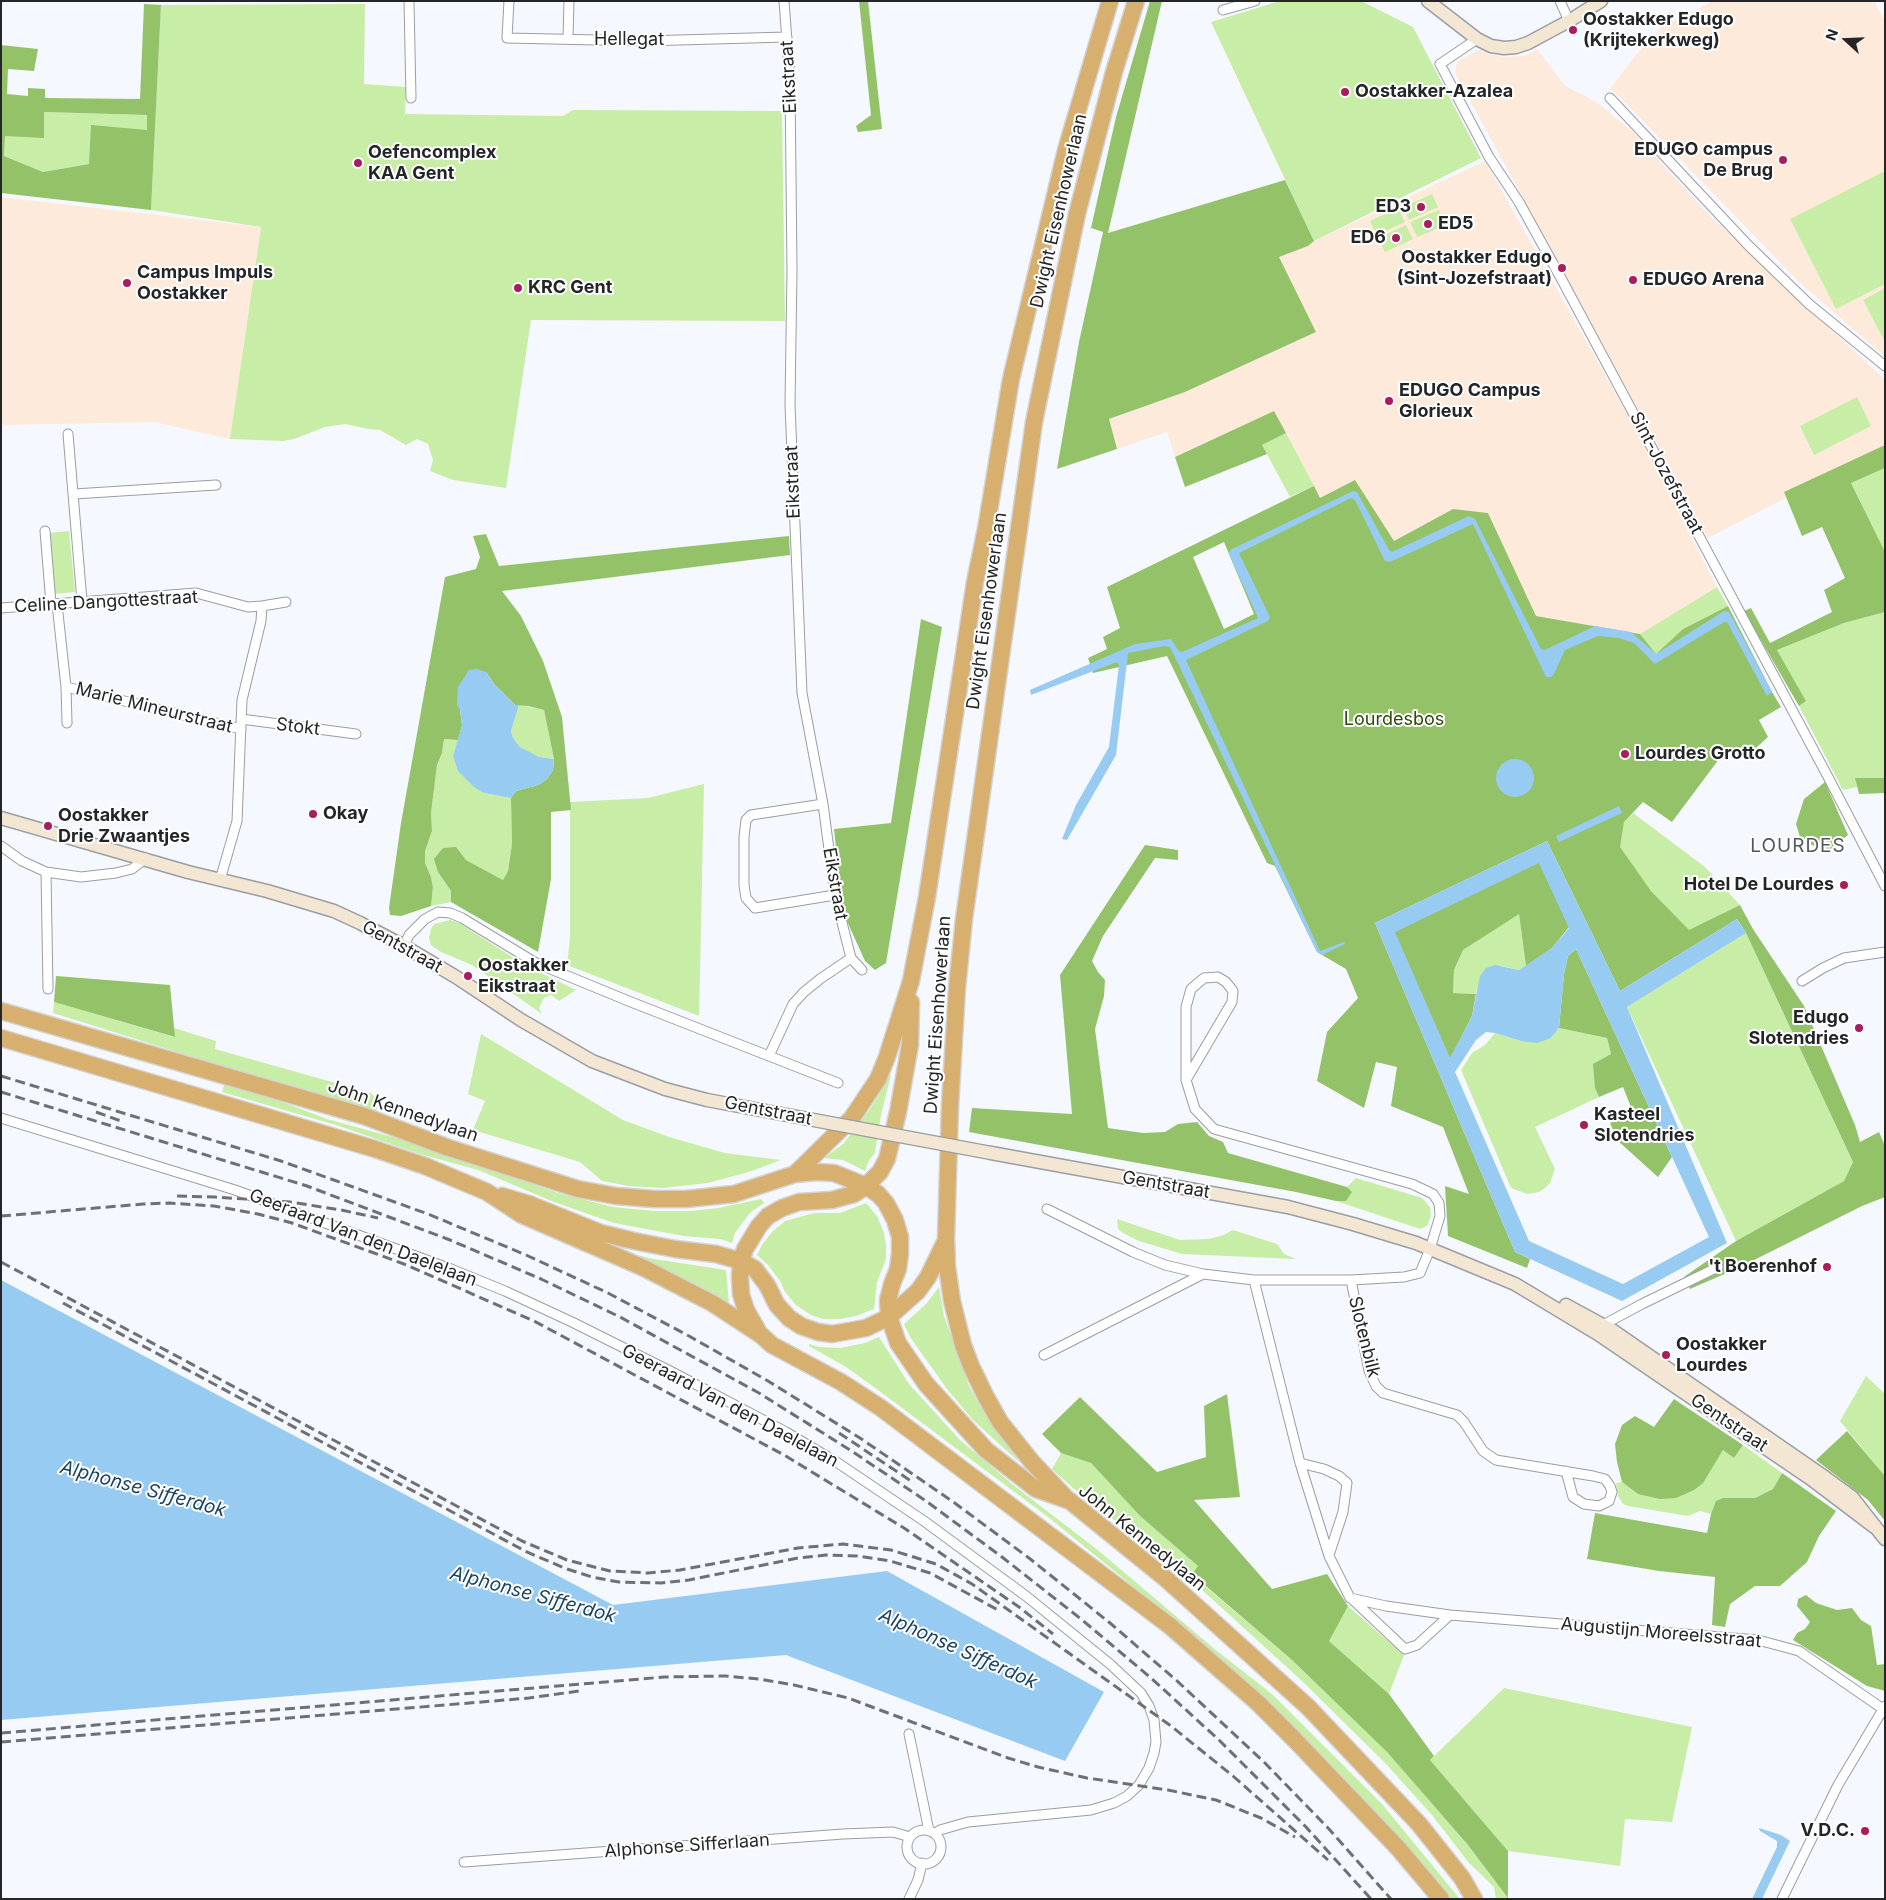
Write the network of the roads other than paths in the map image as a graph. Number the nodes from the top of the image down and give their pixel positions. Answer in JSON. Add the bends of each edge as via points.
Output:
{"nodes":[{"id":1,"x":409,"y":1,"type":"edge"},
{"id":2,"x":509,"y":1,"type":"edge"},
{"id":3,"x":569,"y":1,"type":"edge"},
{"id":4,"x":784,"y":1,"type":"edge"},
{"id":5,"x":1110,"y":1,"type":"edge"},
{"id":6,"x":1136,"y":1,"type":"edge"},
{"id":7,"x":1255,"y":1,"type":"edge"},
{"id":8,"x":1428,"y":1,"type":"edge"},
{"id":9,"x":1560,"y":1,"type":"edge"},
{"id":10,"x":1601,"y":1,"type":"edge"},
{"id":11,"x":1222,"y":10,"type":"dead end"},
{"id":12,"x":1569,"y":21,"type":"junction"},
{"id":13,"x":787,"y":37,"type":"junction"},
{"id":14,"x":568,"y":39,"type":"junction"},
{"id":15,"x":1477,"y":39,"type":"junction"},
{"id":16,"x":411,"y":98,"type":"dead end"},
{"id":17,"x":1610,"y":98,"type":"dead end"},
{"id":18,"x":1885,"y":366,"type":"edge"},
{"id":19,"x":68,"y":434,"type":"dead end"},
{"id":20,"x":216,"y":484,"type":"dead end"},
{"id":21,"x":74,"y":494,"type":"junction"},
{"id":22,"x":45,"y":531,"type":"dead end"},
{"id":23,"x":82,"y":601,"type":"junction"},
{"id":24,"x":286,"y":602,"type":"dead end"},
{"id":25,"x":54,"y":604,"type":"junction"},
{"id":26,"x":262,"y":606,"type":"junction"},
{"id":27,"x":1,"y":608,"type":"edge"},
{"id":28,"x":66,"y":687,"type":"junction"},
{"id":29,"x":241,"y":719,"type":"junction"},
{"id":30,"x":67,"y":723,"type":"dead end"},
{"id":31,"x":241,"y":730,"type":"junction"},
{"id":32,"x":356,"y":734,"type":"dead end"},
{"id":33,"x":823,"y":804,"type":"junction"},
{"id":34,"x":1,"y":818,"type":"edge"},
{"id":35,"x":1,"y":846,"type":"edge"},
{"id":36,"x":146,"y":858,"type":"junction"},
{"id":37,"x":46,"y":872,"type":"junction"},
{"id":38,"x":220,"y":880,"type":"junction"},
{"id":39,"x":1885,"y":886,"type":"edge"},
{"id":40,"x":834,"y":895,"type":"junction"},
{"id":41,"x":404,"y":946,"type":"junction"},
{"id":42,"x":1885,"y":952,"type":"edge"},
{"id":43,"x":851,"y":958,"type":"junction"},
{"id":44,"x":862,"y":970,"type":"dead end"},
{"id":45,"x":911,"y":981,"type":"junction"},
{"id":46,"x":1802,"y":981,"type":"dead end"},
{"id":47,"x":48,"y":989,"type":"dead end"},
{"id":48,"x":1,"y":1011,"type":"edge"},
{"id":49,"x":1,"y":1038,"type":"edge"},
{"id":50,"x":769,"y":1056,"type":"junction"},
{"id":51,"x":1186,"y":1080,"type":"junction"},
{"id":52,"x":838,"y":1083,"type":"dead end"},
{"id":53,"x":1,"y":1118,"type":"edge"},
{"id":54,"x":795,"y":1174,"type":"junction"},
{"id":55,"x":866,"y":1186,"type":"junction"},
{"id":56,"x":487,"y":1192,"type":"junction"},
{"id":57,"x":1047,"y":1209,"type":"dead end"},
{"id":58,"x":946,"y":1238,"type":"junction"},
{"id":59,"x":1430,"y":1249,"type":"junction"},
{"id":60,"x":741,"y":1261,"type":"junction"},
{"id":61,"x":1718,"y":1267,"type":"dead end"},
{"id":62,"x":1204,"y":1274,"type":"junction"},
{"id":63,"x":1254,"y":1280,"type":"junction"},
{"id":64,"x":1351,"y":1280,"type":"junction"},
{"id":65,"x":889,"y":1317,"type":"junction"},
{"id":66,"x":1600,"y":1329,"type":"junction"},
{"id":67,"x":761,"y":1335,"type":"junction"},
{"id":68,"x":1044,"y":1355,"type":"dead end"},
{"id":69,"x":1300,"y":1463,"type":"junction"},
{"id":70,"x":1566,"y":1471,"type":"junction"},
{"id":71,"x":1070,"y":1501,"type":"junction"},
{"id":72,"x":1885,"y":1539,"type":"edge"},
{"id":73,"x":1329,"y":1556,"type":"junction"},
{"id":74,"x":1350,"y":1598,"type":"junction"},
{"id":75,"x":1450,"y":1615,"type":"junction"},
{"id":76,"x":1884,"y":1708,"type":"edge"},
{"id":77,"x":909,"y":1734,"type":"dead end"},
{"id":78,"x":932,"y":1832,"type":"junction"},
{"id":79,"x":910,"y":1837,"type":"junction"},
{"id":80,"x":464,"y":1862,"type":"dead end"},
{"id":81,"x":922,"y":1863,"type":"junction"},
{"id":82,"x":909,"y":1899,"type":"edge"},
{"id":83,"x":1440,"y":1899,"type":"edge"},
{"id":84,"x":1474,"y":1899,"type":"edge"},
{"id":85,"x":1782,"y":1899,"type":"edge"}],
"edges":[{"from":1,"to":16,"type":"street"},
{"from":2,"to":14,"type":"street","name":"Hellegat","via":[[508,38]]},
{"from":3,"to":14,"type":"street"},
{"from":4,"to":13,"type":"street","name":"Eikstraat"},
{"from":5,"to":45,"type":"highway","name":"Dwight Eisenhowerlaan","via":[[1066,150],[1011,379]]},
{"from":6,"to":58,"type":"highway","name":"Dwight Eisenhowerlaan","via":[[1077,214],[1034,422],[973,851],[957,988]]},
{"from":7,"to":11,"type":"street"},
{"from":8,"to":15,"type":"street"},
{"from":9,"to":12,"type":"street"},
{"from":10,"to":12,"type":"street"},
{"from":12,"to":15,"type":"street","via":[[1516,47],[1491,46]]},
{"from":13,"to":14,"type":"street","name":"Hellegat","via":[[643,41]]},
{"from":13,"to":33,"type":"street","name":"Eikstraat","via":[[792,270],[790,405],[802,693]]},
{"from":15,"to":39,"type":"street","name":"Sint-Jozefstraat","via":[[1440,64],[1562,280]]},
{"from":17,"to":18,"type":"street","via":[[1748,245],[1809,304]]},
{"from":19,"to":21,"type":"street"},
{"from":20,"to":21,"type":"street"},
{"from":21,"to":23,"type":"street"},
{"from":22,"to":25,"type":"street","name":"Marie Mineurstraat"},
{"from":23,"to":25,"type":"street","name":"Celine Dangottestraat"},
{"from":23,"to":26,"type":"street","name":"Celine Dangottestraat","via":[[196,593],[248,607]]},
{"from":24,"to":26,"type":"street","name":"Celine Dangottestraat"},
{"from":25,"to":27,"type":"street","name":"Celine Dangottestraat"},
{"from":25,"to":28,"type":"street","name":"Marie Mineurstraat"},
{"from":26,"to":29,"type":"street"},
{"from":28,"to":30,"type":"street","name":"Marie Mineurstraat"},
{"from":28,"to":31,"type":"street","name":"Marie Mineurstraat"},
{"from":29,"to":31,"type":"street"},
{"from":29,"to":32,"type":"street","name":"Stokt"},
{"from":31,"to":38,"type":"street","via":[[237,821]]},
{"from":33,"to":40,"type":"street","name":"Eikstraat"},
{"from":33,"to":40,"type":"street","via":[[751,815],[746,820],[744,886],[746,898],[756,908]]},
{"from":34,"to":36,"type":"street","name":"Gentstraat"},
{"from":35,"to":37,"type":"street"},
{"from":36,"to":37,"type":"street","via":[[132,869],[116,873],[80,877]]},
{"from":36,"to":38,"type":"street","name":"Gentstraat"},
{"from":37,"to":47,"type":"street"},
{"from":38,"to":41,"type":"street","name":"Gentstraat","via":[[334,911]]},
{"from":40,"to":43,"type":"street","name":"Eikstraat"},
{"from":41,"to":50,"type":"street","via":[[409,935],[425,919],[438,912],[450,913],[536,963]]},
{"from":41,"to":59,"type":"street","name":"Gentstraat","bridge":true,"via":[[521,1020],[592,1060],[665,1089],[716,1102],[1288,1207]]},
{"from":42,"to":46,"type":"street","via":[[1844,958]]},
{"from":43,"to":44,"type":"street","name":"Eikstraat"},
{"from":43,"to":50,"type":"street","via":[[820,979],[793,1004]]},
{"from":45,"to":54,"type":"highway","name":"John Kennedylaan","via":[[878,1079],[852,1118]]},
{"from":45,"to":55,"type":"highway","via":[[910,1045],[893,1135],[880,1172]]},
{"from":48,"to":54,"type":"highway","name":"John Kennedylaan","via":[[364,1116],[464,1153],[578,1189],[616,1196],[686,1199],[734,1194]]},
{"from":49,"to":56,"type":"highway","via":[[375,1149]]},
{"from":50,"to":52,"type":"street"},
{"from":51,"to":51,"type":"street","via":[[1232,1002],[1233,991],[1218,977],[1204,978],[1191,989],[1186,1007]]},
{"from":51,"to":59,"type":"street","via":[[1195,1109],[1214,1129],[1412,1184],[1433,1194],[1439,1203],[1440,1216]]},
{"from":53,"to":78,"type":"street","name":"Geeraard Van den Daelelaan","via":[[236,1190],[451,1269],[572,1322],[674,1373],[786,1432],[924,1521],[1026,1596],[1110,1664],[1149,1706],[1154,1720],[1154,1753],[1145,1776],[1127,1796],[1091,1810],[968,1822]]},
{"from":54,"to":55,"type":"highway","name":"John Kennedylaan","via":[[834,1173]]},
{"from":55,"to":60,"type":"highway","via":[[844,1198],[799,1202],[768,1216],[750,1239]]},
{"from":55,"to":65,"type":"highway","name":"John Kennedylaan","via":[[886,1203],[900,1237],[898,1269],[888,1300]]},
{"from":56,"to":60,"type":"highway","name":"Dwight Eisenhowerlaan","via":[[529,1204],[609,1235]]},
{"from":56,"to":67,"type":"highway","via":[[522,1215],[680,1285]]},
{"from":57,"to":62,"type":"street","via":[[1133,1252],[1165,1265]]},
{"from":58,"to":65,"type":"highway","name":"Dwight Eisenhowerlaan","via":[[928,1277],[912,1297]]},
{"from":58,"to":71,"type":"highway","name":"Dwight Eisenhowerlaan","via":[[952,1301],[974,1374],[1005,1429]]},
{"from":59,"to":64,"type":"street","via":[[1420,1272],[1404,1277]]},
{"from":59,"to":66,"type":"street","name":"Gentstraat","via":[[1515,1284]]},
{"from":60,"to":65,"type":"highway","name":"Dwight Eisenhowerlaan","via":[[755,1269],[789,1318],[809,1329],[832,1334],[849,1332]]},
{"from":60,"to":67,"type":"highway","via":[[741,1294],[746,1310]]},
{"from":61,"to":66,"type":"street","via":[[1642,1304]]},
{"from":62,"to":63,"type":"street"},
{"from":62,"to":68,"type":"street"},
{"from":63,"to":64,"type":"street"},
{"from":63,"to":69,"type":"street"},
{"from":64,"to":70,"type":"street","name":"Slotenbilk","via":[[1369,1371],[1383,1393],[1457,1415],[1483,1451],[1496,1460]]},
{"from":65,"to":71,"type":"highway","name":"John Kennedylaan","via":[[898,1343],[926,1384],[979,1443],[1036,1489]]},
{"from":66,"to":72,"type":"street","name":"Gentstraat","via":[[1813,1475]]},
{"from":67,"to":83,"type":"highway","via":[[779,1350],[841,1382],[882,1408],[1170,1626],[1258,1703],[1300,1745],[1398,1848]]},
{"from":69,"to":73,"type":"street"},
{"from":69,"to":73,"type":"street","via":[[1324,1469],[1347,1483],[1343,1512]]},
{"from":70,"to":70,"type":"street","name":"Slotenbilk","via":[[1573,1497],[1584,1504],[1599,1506],[1609,1501],[1612,1492],[1605,1479]]},
{"from":71,"to":84,"type":"highway","name":"John Kennedylaan","via":[[1165,1578],[1308,1707],[1419,1824],[1462,1878]]},
{"from":73,"to":74,"type":"street"},
{"from":74,"to":75,"type":"street","name":"Augustijn Moreelsstraat"},
{"from":74,"to":75,"type":"street","via":[[1404,1649],[1417,1645]]},
{"from":75,"to":76,"type":"street","name":"Augustijn Moreelsstraat","via":[[1758,1640],[1799,1652]]},
{"from":76,"to":85,"type":"street","via":[[1838,1785]]},
{"from":77,"to":78,"type":"street"},
{"from":78,"to":79,"type":"street","via":[[918,1831]]},
{"from":78,"to":81,"type":"street","via":[[940,1842],[940,1852],[933,1861]]},
{"from":79,"to":80,"type":"street","name":"Alphonse Sifferlaan","via":[[892,1832],[843,1834]]},
{"from":79,"to":81,"type":"street","via":[[909,1854]]},
{"from":81,"to":82,"type":"street"}]}
